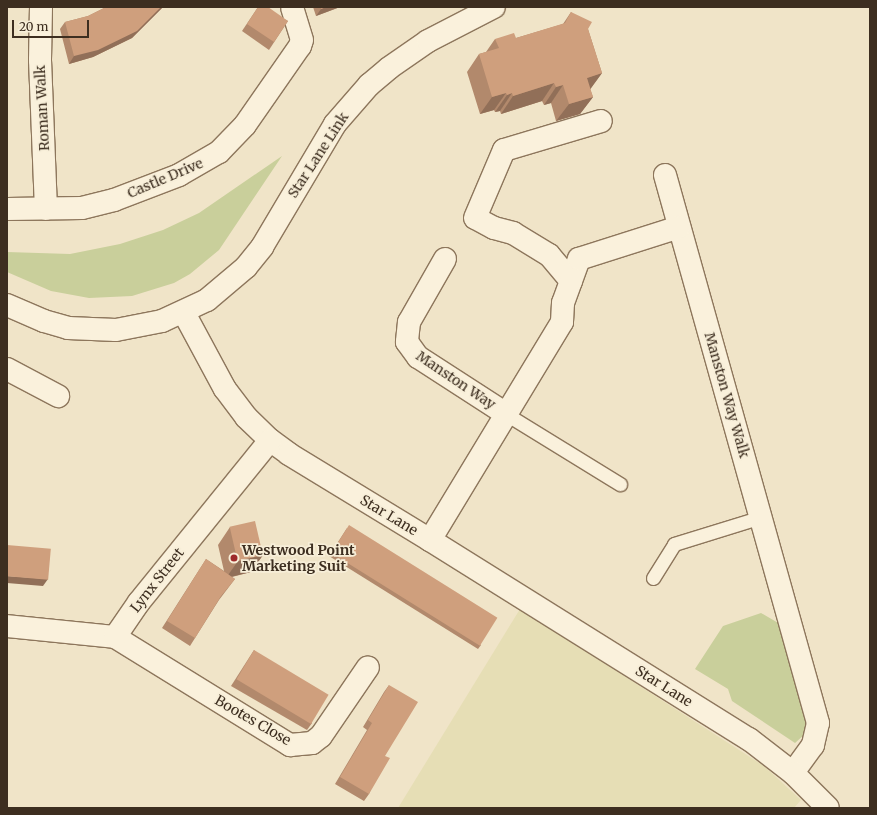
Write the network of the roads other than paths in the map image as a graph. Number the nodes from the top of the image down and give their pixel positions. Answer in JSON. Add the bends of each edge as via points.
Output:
{"nodes":[{"id":1,"x":41,"y":7,"type":"edge"},
{"id":2,"x":292,"y":7,"type":"edge"},
{"id":3,"x":494,"y":7,"type":"edge"},
{"id":4,"x":601,"y":120,"type":"dead end"},
{"id":5,"x":665,"y":175,"type":"dead end"},
{"id":6,"x":7,"y":208,"type":"edge"},
{"id":7,"x":46,"y":209,"type":"junction"},
{"id":8,"x":679,"y":227,"type":"junction"},
{"id":9,"x":445,"y":259,"type":"dead end"},
{"id":10,"x":571,"y":281,"type":"junction"},
{"id":11,"x":7,"y":305,"type":"edge"},
{"id":12,"x":184,"y":313,"type":"junction"},
{"id":13,"x":7,"y":369,"type":"edge"},
{"id":14,"x":58,"y":396,"type":"dead end"},
{"id":15,"x":506,"y":414,"type":"junction"},
{"id":16,"x":270,"y":440,"type":"junction"},
{"id":17,"x":620,"y":484,"type":"dead end"},
{"id":18,"x":761,"y":517,"type":"junction"},
{"id":19,"x":430,"y":540,"type":"junction"},
{"id":20,"x":653,"y":578,"type":"dead end"},
{"id":21,"x":7,"y":626,"type":"edge"},
{"id":22,"x":115,"y":637,"type":"junction"},
{"id":23,"x":368,"y":667,"type":"dead end"},
{"id":24,"x":793,"y":773,"type":"junction"},
{"id":25,"x":828,"y":808,"type":"edge"}],
"edges":[{"from":1,"to":7,"type":"street","name":"Roman Walk","via":[[40,60]]},
{"from":2,"to":7,"type":"street","name":"Castle Drive","via":[[302,40],[300,46],[231,142],[192,169],[146,188],[82,208]]},
{"from":3,"to":12,"type":"street","name":"Star Lane Link","via":[[428,41],[369,85],[335,124],[262,246],[246,267],[207,300]]},
{"from":4,"to":10,"type":"street","via":[[504,150],[475,218],[494,228],[512,233],[549,255]]},
{"from":5,"to":8,"type":"street","name":"Manston Way Walk"},
{"from":6,"to":7,"type":"street","name":"Castle Drive"},
{"from":8,"to":10,"type":"street","name":"Manston Way","via":[[579,259]]},
{"from":8,"to":18,"type":"street","name":"Manston Way Walk"},
{"from":9,"to":15,"type":"street","name":"Manston Way","via":[[409,322],[407,342],[418,357]]},
{"from":10,"to":15,"type":"street","name":"Manston Way","via":[[563,302],[562,322]]},
{"from":11,"to":12,"type":"street","via":[[44,321],[92,330],[139,327]]},
{"from":12,"to":16,"type":"street","name":"Star Lane","via":[[225,389],[246,417]]},
{"from":13,"to":14,"type":"street"},
{"from":15,"to":17,"type":"lane"},
{"from":15,"to":19,"type":"street","name":"Manston Way"},
{"from":16,"to":19,"type":"street","name":"Star Lane"},
{"from":16,"to":22,"type":"street","name":"Lynx Street","via":[[139,602]]},
{"from":18,"to":20,"type":"lane","via":[[674,544]]},
{"from":18,"to":24,"type":"street","name":"Manston Way Walk","via":[[818,723],[813,745]]},
{"from":19,"to":24,"type":"street","name":"Star Lane","via":[[749,739]]},
{"from":21,"to":22,"type":"street"},
{"from":22,"to":23,"type":"street","name":"Bootes Close","via":[[290,745],[312,743],[321,736]]},
{"from":24,"to":25,"type":"street","name":"Star Lane"}]}
